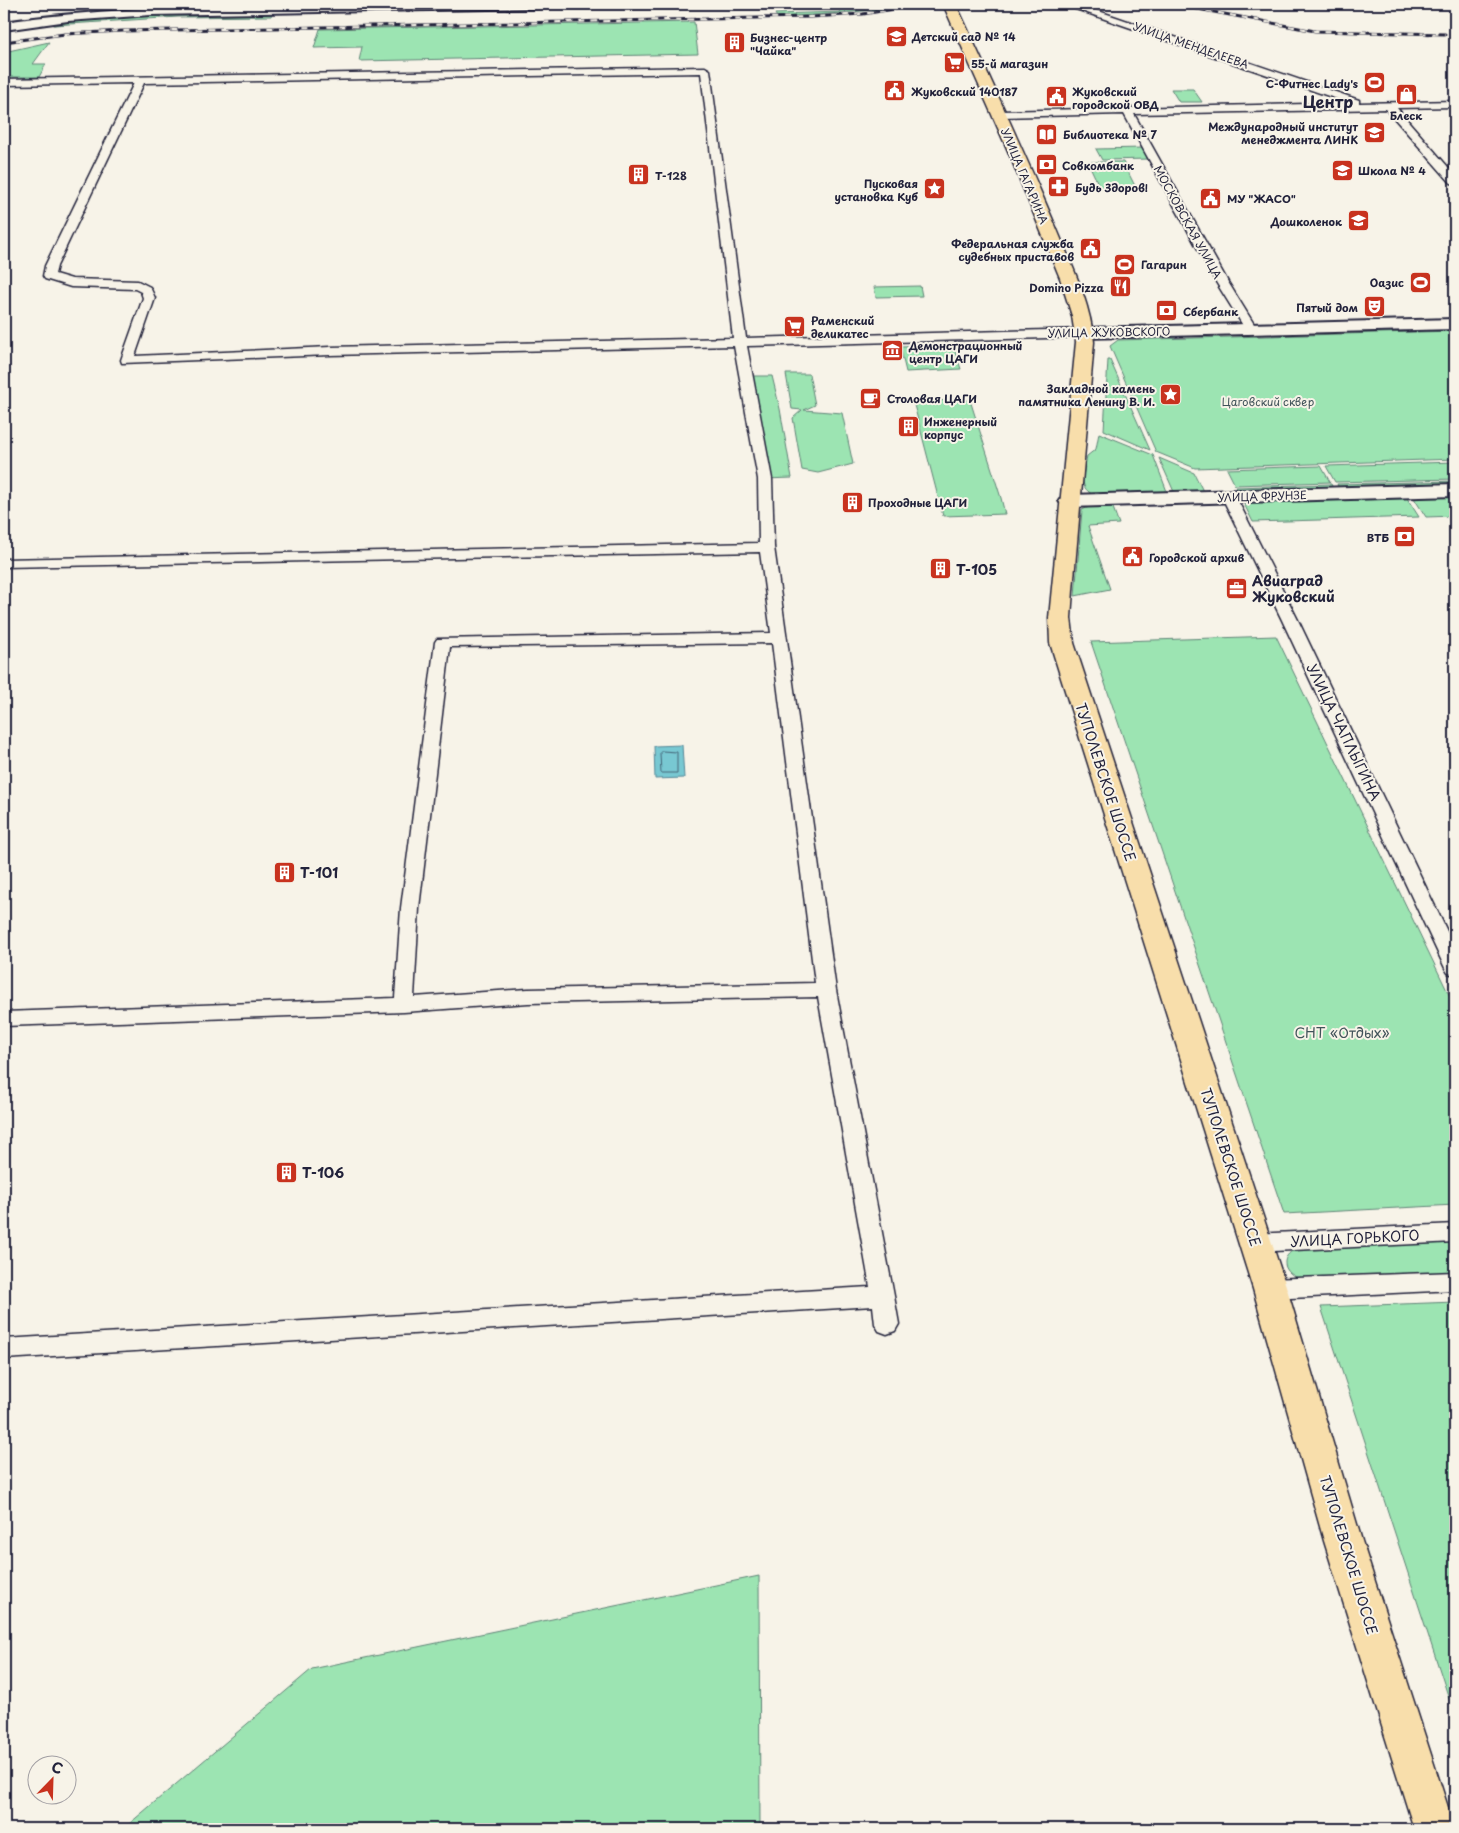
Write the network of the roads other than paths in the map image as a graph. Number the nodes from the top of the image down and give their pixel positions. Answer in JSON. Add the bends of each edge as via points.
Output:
{"nodes":[{"id":1,"x":538,"y":4,"type":"edge"},
{"id":2,"x":949,"y":4,"type":"edge"},
{"id":3,"x":1070,"y":4,"type":"edge"},
{"id":4,"x":4,"y":26,"type":"edge"},
{"id":5,"x":142,"y":80,"type":"junction"},
{"id":6,"x":4,"y":82,"type":"edge"},
{"id":7,"x":1455,"y":104,"type":"edge"},
{"id":8,"x":1389,"y":106,"type":"junction"},
{"id":9,"x":1128,"y":112,"type":"junction"},
{"id":10,"x":999,"y":114,"type":"junction"},
{"id":11,"x":1455,"y":181,"type":"edge"},
{"id":12,"x":1455,"y":324,"type":"edge"},
{"id":13,"x":1251,"y":329,"type":"junction"},
{"id":14,"x":1085,"y":333,"type":"junction"},
{"id":15,"x":740,"y":342,"type":"junction"},
{"id":16,"x":763,"y":342,"type":"joint"},
{"id":17,"x":1455,"y":490,"type":"edge"},
{"id":18,"x":1228,"y":497,"type":"junction"},
{"id":19,"x":1069,"y":501,"type":"junction"},
{"id":20,"x":767,"y":547,"type":"junction"},
{"id":21,"x":4,"y":563,"type":"edge"},
{"id":22,"x":778,"y":638,"type":"junction"},
{"id":23,"x":1455,"y":968,"type":"edge"},
{"id":24,"x":826,"y":990,"type":"junction"},
{"id":25,"x":404,"y":1005,"type":"junction"},
{"id":26,"x":4,"y":1019,"type":"edge"},
{"id":27,"x":1455,"y":1233,"type":"edge"},
{"id":28,"x":1255,"y":1243,"type":"junction"},
{"id":29,"x":1455,"y":1281,"type":"edge"},
{"id":30,"x":1270,"y":1289,"type":"junction"},
{"id":31,"x":883,"y":1296,"type":"junction"},
{"id":32,"x":887,"y":1324,"type":"dead end"},
{"id":33,"x":4,"y":1349,"type":"edge"},
{"id":34,"x":1435,"y":1829,"type":"edge"}],
"edges":[{"from":1,"to":4,"type":"main road","via":[[151,11]]},
{"from":2,"to":10,"type":"main road","name":"УЛИЦА ГАГАРИНА"},
{"from":3,"to":8,"type":"street","name":"УЛИЦА МЕНДЕЛЕЕВА","via":[[1345,98]]},
{"from":5,"to":6,"type":"street"},
{"from":5,"to":15,"type":"street","via":[[705,70]]},
{"from":5,"to":15,"type":"street","via":[[49,276],[70,283],[138,284],[146,290],[149,298],[127,360],[330,351]]},
{"from":7,"to":8,"type":"street"},
{"from":8,"to":9,"type":"street"},
{"from":8,"to":11,"type":"street"},
{"from":9,"to":10,"type":"street"},
{"from":9,"to":13,"type":"street","name":"МОСКОВСКАЯ УЛИЦА"},
{"from":10,"to":14,"type":"main road","name":"УЛИЦА ГАГАРИНА","via":[[1066,274]]},
{"from":12,"to":13,"type":"main road","name":"УЛИЦА ЖУКОВСКОГО"},
{"from":13,"to":14,"type":"main road","name":"УЛИЦА ЖУКОВСКОГО"},
{"from":14,"to":16,"type":"street","name":"УЛИЦА ЖУКОВСКОГО"},
{"from":14,"to":19,"type":"main road","name":"УЛИЦА ГАГАРИНА"},
{"from":15,"to":16,"type":"street"},
{"from":15,"to":20,"type":"street","via":[[765,479]]},
{"from":17,"to":18,"type":"main road","name":"УЛИЦА ФРУНЗЕ"},
{"from":18,"to":19,"type":"main road","name":"УЛИЦА ФРУНЗЕ"},
{"from":18,"to":23,"type":"street","name":"УЛИЦА ЧАПЛЫГИНА"},
{"from":19,"to":28,"type":"main road","name":"ТУПОЛЕВСКОЕ ШОССЕ","via":[[1061,608],[1062,643]]},
{"from":20,"to":21,"type":"street"},
{"from":20,"to":22,"type":"street"},
{"from":22,"to":24,"type":"street"},
{"from":22,"to":25,"type":"street","via":[[443,642],[410,908]]},
{"from":24,"to":25,"type":"street","via":[[528,996]]},
{"from":24,"to":31,"type":"street"},
{"from":25,"to":26,"type":"street"},
{"from":27,"to":28,"type":"street","name":"УЛИЦА ГОРЬКОГО"},
{"from":28,"to":30,"type":"main road","name":"ТУПОЛЕВСКОЕ ШОССЕ"},
{"from":29,"to":30,"type":"street"},
{"from":30,"to":34,"type":"main road","name":"ТУПОЛЕВСКОЕ ШОССЕ","via":[[1343,1541]]},
{"from":31,"to":32,"type":"street"},
{"from":31,"to":33,"type":"street"}]}
